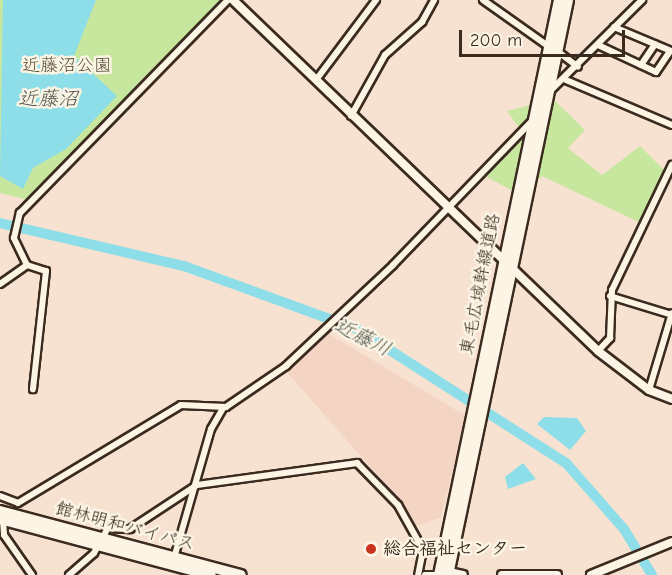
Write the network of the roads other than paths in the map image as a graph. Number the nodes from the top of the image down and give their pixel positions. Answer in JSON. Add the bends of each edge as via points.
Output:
{"nodes":[{"id":1,"x":231,"y":0,"type":"edge"},
{"id":2,"x":376,"y":0,"type":"edge"},
{"id":3,"x":434,"y":0,"type":"edge"},
{"id":4,"x":483,"y":0,"type":"edge"},
{"id":5,"x":559,"y":0,"type":"edge"},
{"id":6,"x":568,"y":0,"type":"edge"},
{"id":7,"x":642,"y":0,"type":"edge"},
{"id":8,"x":614,"y":27,"type":"junction"},
{"id":9,"x":655,"y":44,"type":"junction"},
{"id":10,"x":598,"y":45,"type":"junction"},
{"id":11,"x":552,"y":49,"type":"junction"},
{"id":12,"x":671,"y":51,"type":"edge"},
{"id":13,"x":641,"y":65,"type":"junction"},
{"id":14,"x":578,"y":68,"type":"junction"},
{"id":15,"x":316,"y":80,"type":"junction"},
{"id":16,"x":566,"y":80,"type":"junction"},
{"id":17,"x":547,"y":94,"type":"junction"},
{"id":18,"x":351,"y":116,"type":"junction"},
{"id":19,"x":533,"y":120,"type":"junction"},
{"id":20,"x":672,"y":125,"type":"edge"},
{"id":21,"x":672,"y":165,"type":"edge"},
{"id":22,"x":446,"y":209,"type":"junction"},
{"id":23,"x":501,"y":262,"type":"junction"},
{"id":24,"x":27,"y":265,"type":"junction"},
{"id":25,"x":510,"y":270,"type":"junction"},
{"id":26,"x":0,"y":284,"type":"edge"},
{"id":27,"x":610,"y":296,"type":"junction"},
{"id":28,"x":672,"y":314,"type":"edge"},
{"id":29,"x":598,"y":351,"type":"junction"},
{"id":30,"x":33,"y":389,"type":"dead end"},
{"id":31,"x":650,"y":390,"type":"junction"},
{"id":32,"x":481,"y":394,"type":"junction"},
{"id":33,"x":672,"y":399,"type":"edge"},
{"id":34,"x":223,"y":408,"type":"junction"},
{"id":35,"x":197,"y":485,"type":"junction"},
{"id":36,"x":0,"y":496,"type":"edge"},
{"id":37,"x":1,"y":517,"type":"edge"},
{"id":38,"x":100,"y":542,"type":"junction"},
{"id":39,"x":672,"y":542,"type":"edge"},
{"id":40,"x":171,"y":566,"type":"edge"},
{"id":41,"x":605,"y":573,"type":"edge"},
{"id":42,"x":445,"y":574,"type":"edge"},
{"id":43,"x":508,"y":574,"type":"edge"},
{"id":44,"x":32,"y":575,"type":"edge"},
{"id":45,"x":69,"y":575,"type":"edge"},
{"id":46,"x":211,"y":575,"type":"edge"},
{"id":47,"x":241,"y":575,"type":"edge"},
{"id":48,"x":417,"y":575,"type":"edge"},
{"id":49,"x":425,"y":575,"type":"edge"},
{"id":50,"x":463,"y":575,"type":"edge"},
{"id":51,"x":557,"y":575,"type":"edge"},
{"id":52,"x":591,"y":575,"type":"edge"}],
"edges":[{"from":1,"to":15,"type":"street"},
{"from":1,"to":24,"type":"street","via":[[19,215],[14,234]]},
{"from":2,"to":15,"type":"street"},
{"from":3,"to":18,"type":"street","via":[[422,22],[385,55]]},
{"from":4,"to":11,"type":"street"},
{"from":5,"to":11,"type":"highway","name":"東毛広域幹線道路"},
{"from":6,"to":11,"type":"highway","name":"東毛広域幹線道路"},
{"from":7,"to":8,"type":"street"},
{"from":8,"to":9,"type":"street"},
{"from":8,"to":10,"type":"street"},
{"from":9,"to":12,"type":"street"},
{"from":9,"to":13,"type":"street"},
{"from":10,"to":13,"type":"street"},
{"from":10,"to":14,"type":"street"},
{"from":11,"to":14,"type":"street"},
{"from":11,"to":17,"type":"highway","name":"東毛広域幹線道路"},
{"from":11,"to":19,"type":"highway","name":"東毛広域幹線道路"},
{"from":12,"to":13,"type":"street","via":[[656,72]]},
{"from":14,"to":16,"type":"street"},
{"from":15,"to":18,"type":"street"},
{"from":16,"to":17,"type":"street"},
{"from":16,"to":20,"type":"street"},
{"from":17,"to":25,"type":"highway","name":"東毛広域幹線道路"},
{"from":18,"to":22,"type":"street"},
{"from":19,"to":22,"type":"street"},
{"from":19,"to":23,"type":"highway","name":"東毛広域幹線道路"},
{"from":21,"to":27,"type":"street"},
{"from":22,"to":23,"type":"street"},
{"from":22,"to":34,"type":"street","via":[[329,328],[286,366]]},
{"from":23,"to":25,"type":"street"},
{"from":23,"to":32,"type":"highway","name":"東毛広域幹線道路"},
{"from":24,"to":26,"type":"street"},
{"from":24,"to":30,"type":"street","via":[[46,270]]},
{"from":25,"to":29,"type":"street"},
{"from":25,"to":32,"type":"highway","name":"東毛広域幹線道路"},
{"from":27,"to":28,"type":"street"},
{"from":27,"to":29,"type":"street","via":[[610,338]]},
{"from":28,"to":31,"type":"street"},
{"from":29,"to":31,"type":"street"},
{"from":31,"to":33,"type":"street"},
{"from":32,"to":42,"type":"highway","name":"東毛広域幹線道路"},
{"from":34,"to":35,"type":"street","via":[[211,429]]},
{"from":34,"to":36,"type":"street","via":[[181,405],[18,503]]},
{"from":35,"to":38,"type":"street","via":[[130,529],[111,527]]},
{"from":35,"to":40,"type":"street"},
{"from":35,"to":48,"type":"street","via":[[360,463],[398,505],[423,550]]},
{"from":37,"to":38,"type":"highway","name":"館林明和バイパス"},
{"from":37,"to":44,"type":"street","via":[[4,535]]},
{"from":38,"to":40,"type":"highway","name":"館林明和バイパス"},
{"from":38,"to":45,"type":"street"},
{"from":39,"to":41,"type":"street"},
{"from":40,"to":46,"type":"highway","name":"館林明和バイパス"},
{"from":40,"to":47,"type":"highway","name":"館林明和バイパス"},
{"from":41,"to":52,"type":"street"},
{"from":42,"to":49,"type":"street"},
{"from":42,"to":50,"type":"street"},
{"from":43,"to":51,"type":"street"}]}
